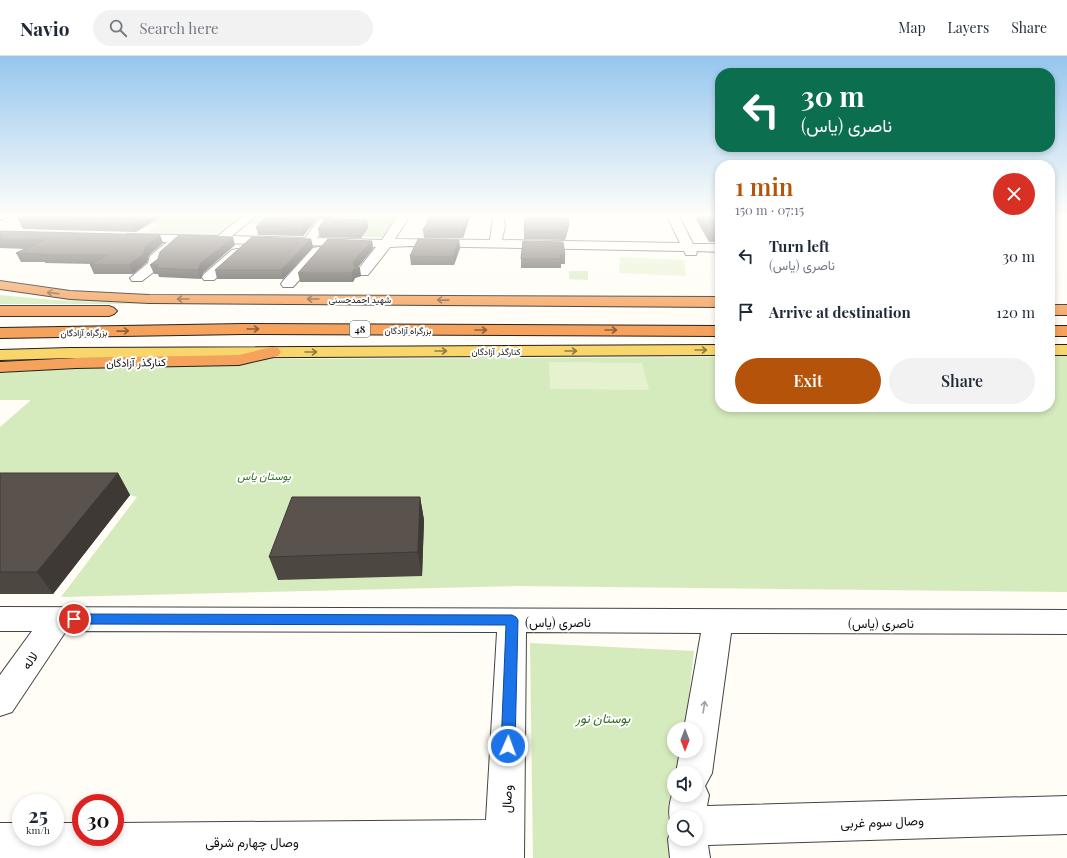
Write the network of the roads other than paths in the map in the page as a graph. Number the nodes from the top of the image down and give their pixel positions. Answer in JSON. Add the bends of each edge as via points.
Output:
{"nodes":[{"id":1,"x":164,"y":251,"type":"edge"},
{"id":2,"x":238,"y":251,"type":"edge"},
{"id":3,"x":317,"y":251,"type":"edge"},
{"id":4,"x":380,"y":251,"type":"edge"},
{"id":5,"x":363,"y":272,"type":"dead end"},
{"id":6,"x":209,"y":277,"type":"dead end"},
{"id":7,"x":137,"y":278,"type":"dead end"},
{"id":8,"x":288,"y":284,"type":"dead end"},
{"id":9,"x":0,"y":285,"type":"edge"},
{"id":10,"x":715,"y":302,"type":"edge"},
{"id":11,"x":715,"y":310,"type":"edge"},
{"id":12,"x":1055,"y":310,"type":"edge"},
{"id":13,"x":1067,"y":310,"type":"edge"},
{"id":14,"x":0,"y":311,"type":"edge"},
{"id":15,"x":715,"y":331,"type":"edge"},
{"id":16,"x":1055,"y":331,"type":"edge"},
{"id":17,"x":1067,"y":331,"type":"edge"},
{"id":18,"x":0,"y":333,"type":"edge"},
{"id":19,"x":0,"y":346,"type":"edge"},
{"id":20,"x":715,"y":350,"type":"edge"},
{"id":21,"x":1055,"y":350,"type":"edge"},
{"id":22,"x":1067,"y":350,"type":"edge"},
{"id":23,"x":272,"y":352,"type":"junction"},
{"id":24,"x":70,"y":353,"type":"junction"},
{"id":25,"x":0,"y":355,"type":"edge"},
{"id":26,"x":0,"y":367,"type":"edge"},
{"id":27,"x":0,"y":619,"type":"edge"},
{"id":28,"x":58,"y":619,"type":"junction"},
{"id":29,"x":512,"y":620,"type":"junction"},
{"id":30,"x":718,"y":621,"type":"junction"},
{"id":31,"x":1067,"y":622,"type":"edge"},
{"id":32,"x":0,"y":701,"type":"edge"},
{"id":33,"x":695,"y":766,"type":"edge"},
{"id":34,"x":1067,"y":815,"type":"edge"},
{"id":35,"x":703,"y":826,"type":"edge"},
{"id":36,"x":0,"y":842,"type":"edge"},
{"id":37,"x":688,"y":846,"type":"edge"},
{"id":38,"x":504,"y":849,"type":"edge"},
{"id":39,"x":690,"y":858,"type":"edge"}],
"edges":[{"from":1,"to":7,"type":"street","via":[[155,259],[155,264]]},
{"from":2,"to":6,"type":"street"},
{"from":3,"to":8,"type":"street"},
{"from":4,"to":5,"type":"street"},
{"from":10,"to":9,"type":"highway","name":"شهید احمدحسنی","one_way":true,"via":[[149,299],[70,295]]},
{"from":11,"to":14,"type":"highway","name":"بزرگراه آزادگان","number":"48"},
{"from":12,"to":13,"type":"highway"},
{"from":18,"to":15,"type":"highway","name":"بزرگراه آزادگان","number":"48","one_way":true,"via":[[243,329]]},
{"from":16,"to":17,"type":"highway"},
{"from":19,"to":24,"type":"highway","via":[[55,345]]},
{"from":23,"to":20,"type":"main road","name":"کنارگذر آزادگان","one_way":true},
{"from":21,"to":22,"type":"main road"},
{"from":23,"to":24,"type":"main road","name":"کنارگذر آزادگان"},
{"from":23,"to":26,"type":"highway","name":"کنارگذر آزادگان","via":[[239,360]]},
{"from":24,"to":25,"type":"main road","name":"کنارگذر آزادگان"},
{"from":27,"to":28,"type":"street","name":"ناصری (یاس)"},
{"from":28,"to":29,"type":"street","name":"ناصری (یاس)"},
{"from":28,"to":32,"type":"street","name":"لاله"},
{"from":29,"to":30,"type":"street","name":"ناصری (یاس)"},
{"from":29,"to":38,"type":"street","name":"وصال"},
{"from":30,"to":31,"type":"street","name":"ناصری (یاس)"},
{"from":33,"to":30,"type":"street","one_way":true},
{"from":34,"to":35,"type":"street","name":"وصال سوم غربی"},
{"from":36,"to":38,"type":"street","name":"وصال چهارم شرقی"},
{"from":37,"to":39,"type":"street"}]}
